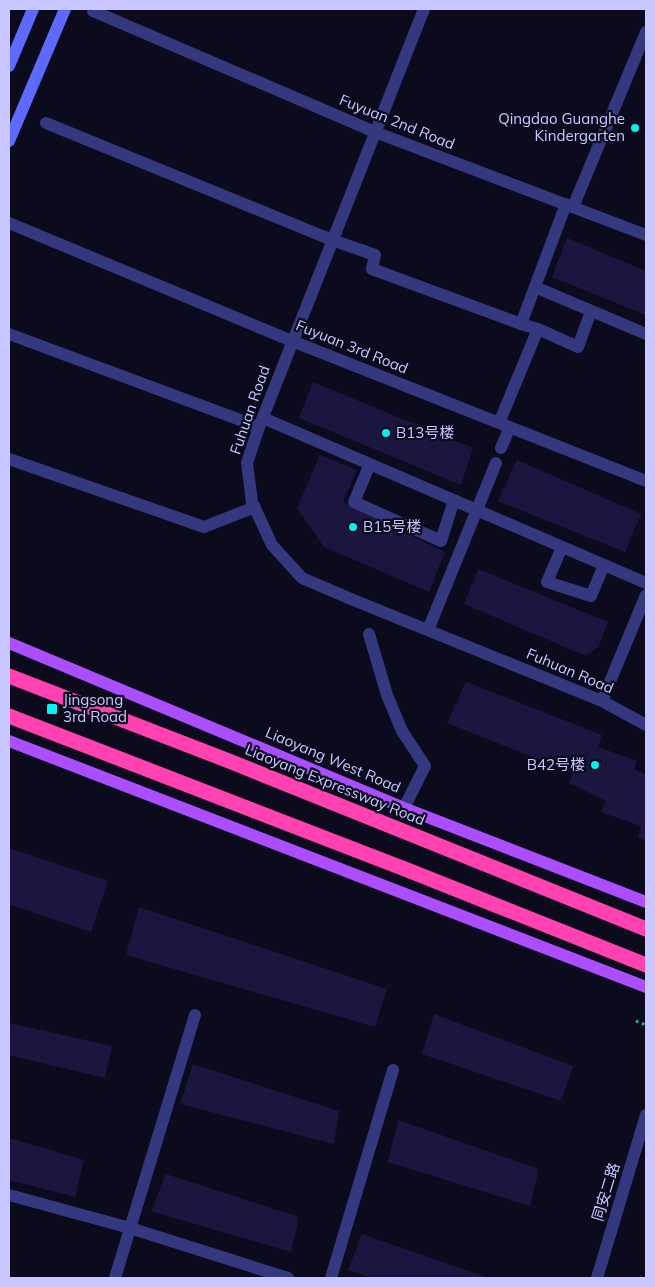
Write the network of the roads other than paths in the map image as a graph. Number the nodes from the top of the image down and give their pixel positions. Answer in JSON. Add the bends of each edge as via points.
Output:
{"nodes":[{"id":1,"x":33,"y":9,"type":"edge"},
{"id":2,"x":65,"y":9,"type":"edge"},
{"id":3,"x":424,"y":9,"type":"edge"},
{"id":4,"x":93,"y":11,"type":"dead end"},
{"id":5,"x":646,"y":32,"type":"edge"},
{"id":6,"x":9,"y":66,"type":"edge"},
{"id":7,"x":46,"y":124,"type":"dead end"},
{"id":8,"x":375,"y":132,"type":"junction"},
{"id":9,"x":9,"y":141,"type":"edge"},
{"id":10,"x":569,"y":206,"type":"junction"},
{"id":11,"x":9,"y":223,"type":"edge"},
{"id":12,"x":646,"y":235,"type":"edge"},
{"id":13,"x":332,"y":240,"type":"junction"},
{"id":14,"x":534,"y":286,"type":"junction"},
{"id":15,"x":591,"y":310,"type":"junction"},
{"id":16,"x":521,"y":324,"type":"junction"},
{"id":17,"x":538,"y":329,"type":"junction"},
{"id":18,"x":9,"y":334,"type":"edge"},
{"id":19,"x":646,"y":334,"type":"edge"},
{"id":20,"x":292,"y":341,"type":"junction"},
{"id":21,"x":261,"y":423,"type":"junction"},
{"id":22,"x":504,"y":425,"type":"junction"},
{"id":23,"x":501,"y":448,"type":"dead end"},
{"id":24,"x":9,"y":459,"type":"edge"},
{"id":25,"x":496,"y":463,"type":"dead end"},
{"id":26,"x":370,"y":464,"type":"junction"},
{"id":27,"x":646,"y":481,"type":"edge"},
{"id":28,"x":454,"y":500,"type":"junction"},
{"id":29,"x":255,"y":507,"type":"junction"},
{"id":30,"x":477,"y":509,"type":"junction"},
{"id":31,"x":562,"y":547,"type":"junction"},
{"id":32,"x":604,"y":565,"type":"junction"},
{"id":33,"x":646,"y":583,"type":"edge"},
{"id":34,"x":646,"y":595,"type":"edge"},
{"id":35,"x":428,"y":630,"type":"junction"},
{"id":36,"x":369,"y":634,"type":"dead end"},
{"id":37,"x":9,"y":643,"type":"edge"},
{"id":38,"x":9,"y":676,"type":"edge"},
{"id":39,"x":602,"y":700,"type":"junction"},
{"id":40,"x":9,"y":716,"type":"edge"},
{"id":41,"x":646,"y":725,"type":"edge"},
{"id":42,"x":9,"y":741,"type":"edge"},
{"id":43,"x":404,"y":808,"type":"junction"},
{"id":44,"x":646,"y":902,"type":"edge"},
{"id":45,"x":646,"y":929,"type":"edge"},
{"id":46,"x":646,"y":965,"type":"edge"},
{"id":47,"x":646,"y":987,"type":"edge"},
{"id":48,"x":195,"y":1015,"type":"dead end"},
{"id":49,"x":393,"y":1070,"type":"dead end"},
{"id":50,"x":646,"y":1115,"type":"edge"},
{"id":51,"x":9,"y":1195,"type":"edge"},
{"id":52,"x":130,"y":1228,"type":"junction"},
{"id":53,"x":115,"y":1278,"type":"edge"},
{"id":54,"x":288,"y":1278,"type":"edge"},
{"id":55,"x":331,"y":1278,"type":"edge"},
{"id":56,"x":597,"y":1278,"type":"edge"}],
"edges":[{"from":1,"to":6,"type":"main road"},
{"from":2,"to":9,"type":"main road"},
{"from":3,"to":8,"type":"street","name":"Fuhuan Road"},
{"from":4,"to":8,"type":"street","name":"Fuyuan 2nd Road"},
{"from":5,"to":10,"type":"street"},
{"from":7,"to":13,"type":"street"},
{"from":8,"to":10,"type":"street","name":"Fuyuan 2nd Road"},
{"from":8,"to":13,"type":"street","name":"Fuhuan Road"},
{"from":10,"to":12,"type":"street","name":"Fuyuan 2nd Road"},
{"from":10,"to":14,"type":"street"},
{"from":11,"to":20,"type":"street","name":"Fuyuan 3rd Road"},
{"from":13,"to":16,"type":"street","via":[[375,255],[372,270]]},
{"from":13,"to":20,"type":"street","name":"Fuhuan Road"},
{"from":14,"to":15,"type":"street"},
{"from":14,"to":16,"type":"street"},
{"from":15,"to":17,"type":"street","via":[[578,346]]},
{"from":15,"to":19,"type":"street"},
{"from":16,"to":17,"type":"street"},
{"from":17,"to":22,"type":"street"},
{"from":18,"to":21,"type":"street"},
{"from":20,"to":21,"type":"street","name":"Fuhuan Road"},
{"from":20,"to":22,"type":"street","name":"Fuyuan 3rd Road"},
{"from":21,"to":26,"type":"street"},
{"from":21,"to":29,"type":"street","name":"Fuhuan Road","via":[[247,463]]},
{"from":22,"to":23,"type":"street"},
{"from":22,"to":27,"type":"street","name":"Fuyuan 3rd Road"},
{"from":24,"to":29,"type":"street","via":[[204,527]]},
{"from":25,"to":30,"type":"street"},
{"from":26,"to":28,"type":"street"},
{"from":26,"to":28,"type":"street","via":[[354,502],[440,540]]},
{"from":28,"to":30,"type":"street"},
{"from":29,"to":35,"type":"street","name":"Fuhuan Road","via":[[272,545],[302,578]]},
{"from":30,"to":31,"type":"street"},
{"from":30,"to":35,"type":"street"},
{"from":31,"to":32,"type":"street"},
{"from":31,"to":32,"type":"street","via":[[547,582],[591,596]]},
{"from":32,"to":33,"type":"street"},
{"from":34,"to":39,"type":"street"},
{"from":35,"to":39,"type":"street","name":"Fuhuan Road"},
{"from":36,"to":43,"type":"street","via":[[387,695],[402,731],[425,766]]},
{"from":37,"to":43,"type":"main road","name":"Liaoyang West Road"},
{"from":38,"to":45,"type":"highway","name":"Liaoyang Expressway Road"},
{"from":39,"to":41,"type":"street","name":"Fuhuan Road"},
{"from":40,"to":46,"type":"highway"},
{"from":42,"to":47,"type":"main road"},
{"from":43,"to":44,"type":"main road","name":"Liaoyang West Road"},
{"from":48,"to":52,"type":"street"},
{"from":49,"to":55,"type":"street"},
{"from":50,"to":56,"type":"street","name":"同安二路"},
{"from":51,"to":52,"type":"street"},
{"from":52,"to":53,"type":"street"},
{"from":52,"to":54,"type":"street"}]}
